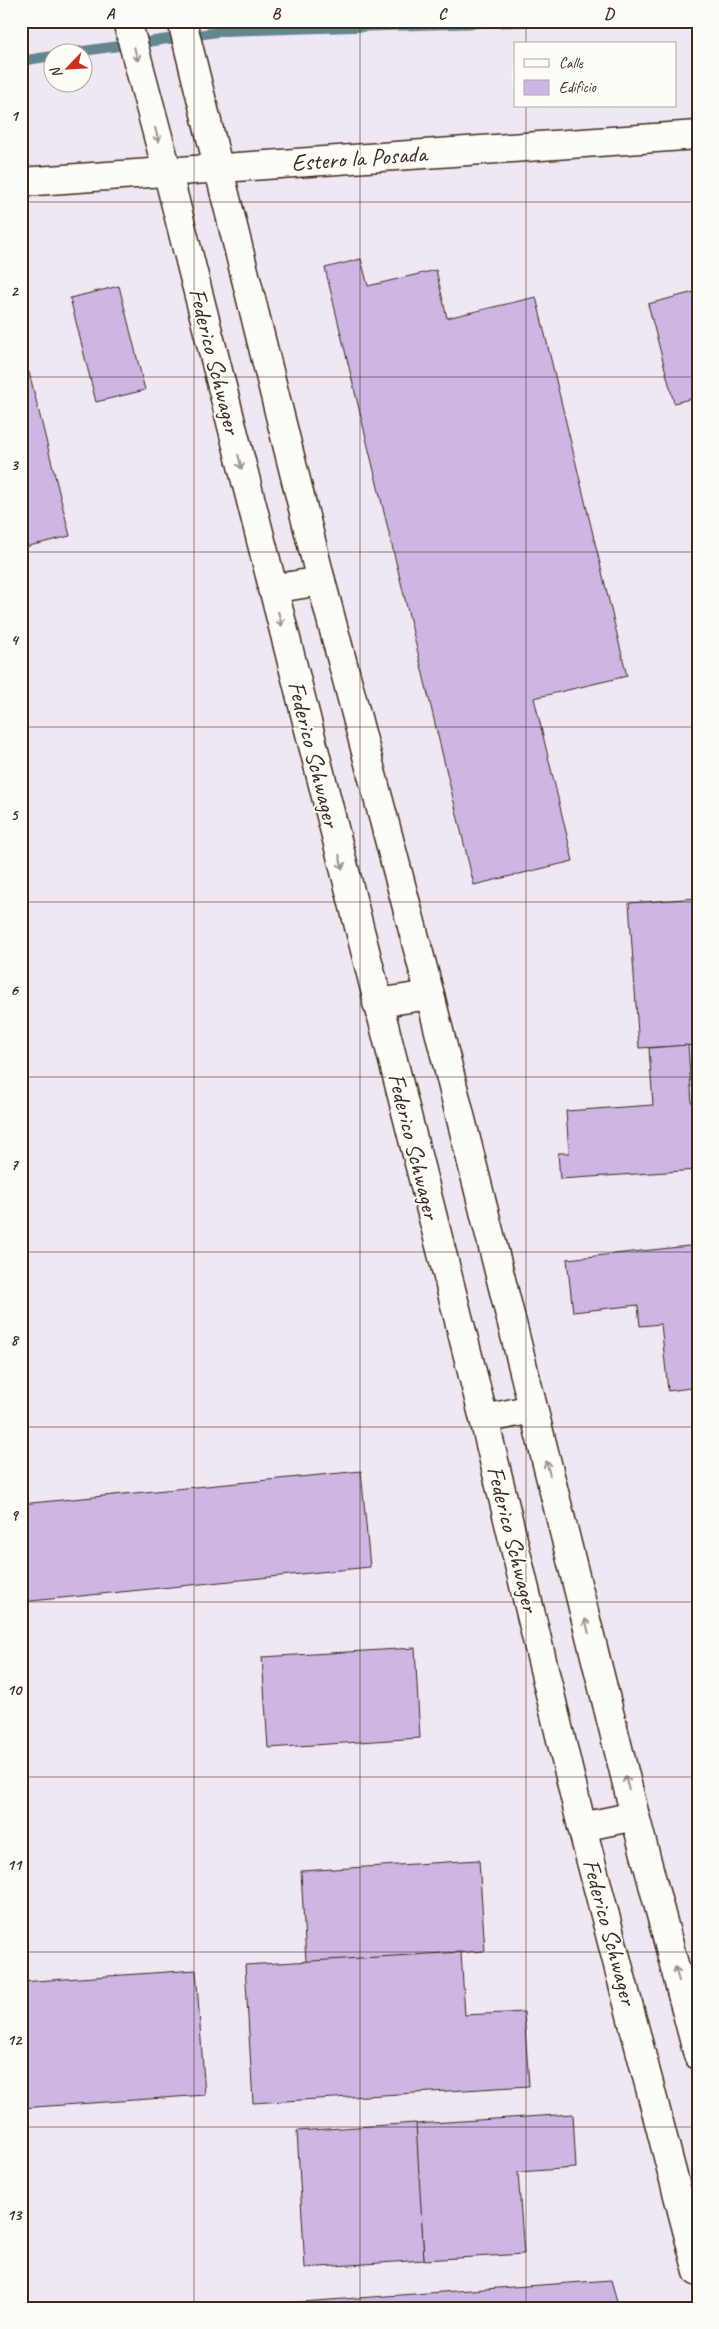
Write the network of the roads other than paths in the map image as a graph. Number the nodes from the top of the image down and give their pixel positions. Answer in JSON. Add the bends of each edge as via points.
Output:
{"nodes":[{"id":1,"x":127,"y":21,"type":"edge"},
{"id":2,"x":182,"y":21,"type":"edge"},
{"id":3,"x":698,"y":135,"type":"edge"},
{"id":4,"x":219,"y":167,"type":"junction"},
{"id":5,"x":167,"y":170,"type":"junction"},
{"id":6,"x":21,"y":182,"type":"edge"},
{"id":7,"x":321,"y":581,"type":"junction"},
{"id":8,"x":272,"y":589,"type":"junction"},
{"id":9,"x":430,"y":995,"type":"junction"},
{"id":10,"x":377,"y":1003,"type":"junction"},
{"id":11,"x":533,"y":1409,"type":"junction"},
{"id":12,"x":484,"y":1419,"type":"junction"},
{"id":13,"x":635,"y":1816,"type":"junction"},
{"id":14,"x":582,"y":1827,"type":"junction"},
{"id":15,"x":698,"y":2055,"type":"edge"},
{"id":16,"x":698,"y":2272,"type":"edge"}],
"edges":[{"from":1,"to":5,"type":"street","name":"Federico Schwager","one_way":true},
{"from":2,"to":4,"type":"street","name":"Federico Schwager"},
{"from":3,"to":4,"type":"street","name":"Estero la Posada"},
{"from":4,"to":5,"type":"street","name":"Estero la Posada"},
{"from":4,"to":7,"type":"street","name":"Federico Schwager"},
{"from":5,"to":6,"type":"street","name":"Estero la Posada"},
{"from":5,"to":8,"type":"street","name":"Federico Schwager","one_way":true},
{"from":7,"to":8,"type":"street"},
{"from":7,"to":9,"type":"street","name":"Federico Schwager"},
{"from":8,"to":10,"type":"street","name":"Federico Schwager","one_way":true},
{"from":9,"to":10,"type":"street"},
{"from":9,"to":11,"type":"street","name":"Federico Schwager"},
{"from":10,"to":12,"type":"street","name":"Federico Schwager"},
{"from":11,"to":12,"type":"street"},
{"from":13,"to":11,"type":"street","name":"Federico Schwager","one_way":true},
{"from":12,"to":14,"type":"street","name":"Federico Schwager"},
{"from":13,"to":14,"type":"street"},
{"from":15,"to":13,"type":"street","name":"Federico Schwager","one_way":true},
{"from":14,"to":16,"type":"street","name":"Federico Schwager"}]}
